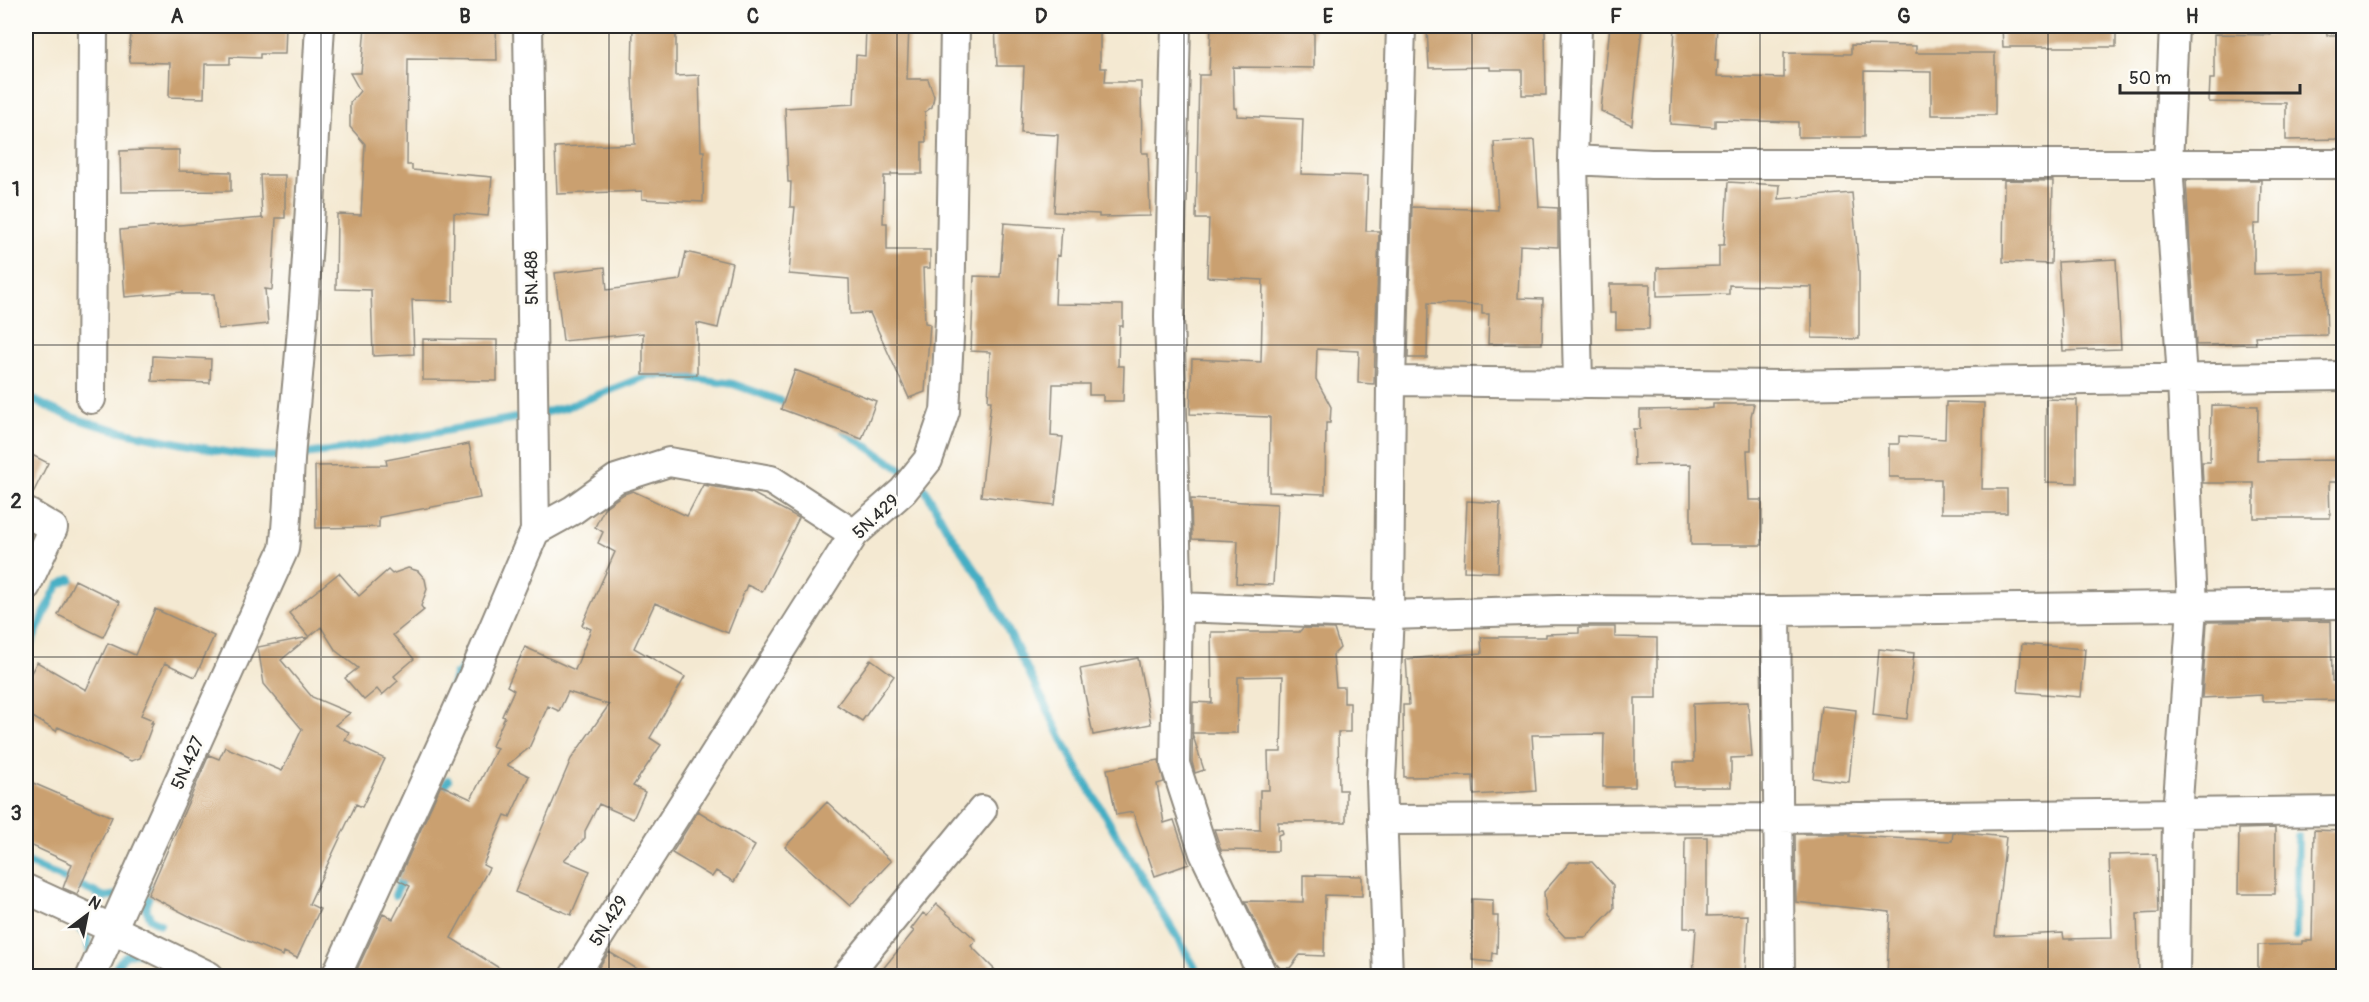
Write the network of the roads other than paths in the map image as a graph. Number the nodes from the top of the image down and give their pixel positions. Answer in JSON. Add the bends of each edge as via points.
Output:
{"nodes":[{"id":1,"x":93,"y":26,"type":"edge"},
{"id":2,"x":320,"y":26,"type":"edge"},
{"id":3,"x":528,"y":26,"type":"edge"},
{"id":4,"x":955,"y":26,"type":"edge"},
{"id":5,"x":1176,"y":26,"type":"edge"},
{"id":6,"x":1401,"y":26,"type":"edge"},
{"id":7,"x":1577,"y":26,"type":"edge"},
{"id":8,"x":2174,"y":26,"type":"edge"},
{"id":9,"x":1573,"y":160,"type":"junction"},
{"id":10,"x":2168,"y":164,"type":"junction"},
{"id":11,"x":2343,"y":165,"type":"edge"},
{"id":12,"x":2343,"y":376,"type":"edge"},
{"id":13,"x":2182,"y":379,"type":"junction"},
{"id":14,"x":1391,"y":381,"type":"junction"},
{"id":15,"x":1578,"y":384,"type":"junction"},
{"id":16,"x":91,"y":399,"type":"dead end"},
{"id":17,"x":26,"y":512,"type":"edge"},
{"id":18,"x":535,"y":531,"type":"junction"},
{"id":19,"x":854,"y":534,"type":"junction"},
{"id":20,"x":26,"y":586,"type":"edge"},
{"id":21,"x":2343,"y":604,"type":"edge"},
{"id":22,"x":1178,"y":607,"type":"junction"},
{"id":23,"x":2192,"y":607,"type":"junction"},
{"id":24,"x":1776,"y":611,"type":"junction"},
{"id":25,"x":1389,"y":615,"type":"junction"},
{"id":26,"x":982,"y":810,"type":"dead end"},
{"id":27,"x":2343,"y":811,"type":"edge"},
{"id":28,"x":2177,"y":814,"type":"junction"},
{"id":29,"x":1779,"y":818,"type":"junction"},
{"id":30,"x":1382,"y":820,"type":"junction"},
{"id":31,"x":26,"y":889,"type":"edge"},
{"id":32,"x":113,"y":929,"type":"junction"},
{"id":33,"x":91,"y":976,"type":"edge"},
{"id":34,"x":209,"y":976,"type":"edge"},
{"id":35,"x":336,"y":976,"type":"edge"},
{"id":36,"x":574,"y":976,"type":"edge"},
{"id":37,"x":846,"y":976,"type":"edge"},
{"id":38,"x":1263,"y":976,"type":"edge"},
{"id":39,"x":1393,"y":976,"type":"edge"},
{"id":40,"x":1780,"y":976,"type":"edge"},
{"id":41,"x":2175,"y":976,"type":"edge"}],
"edges":[{"from":1,"to":16,"type":"street"},
{"from":2,"to":32,"type":"street","name":"5N.427","via":[[299,381],[284,549]]},
{"from":3,"to":18,"type":"street","name":"5N.488"},
{"from":4,"to":19,"type":"street","name":"5N.429","via":[[945,411],[928,460],[903,492]]},
{"from":5,"to":22,"type":"street","via":[[1168,317]]},
{"from":6,"to":14,"type":"street"},
{"from":7,"to":9,"type":"street"},
{"from":8,"to":10,"type":"street"},
{"from":9,"to":10,"type":"street","via":[[1651,164]]},
{"from":9,"to":15,"type":"street"},
{"from":10,"to":11,"type":"street"},
{"from":10,"to":13,"type":"street"},
{"from":12,"to":13,"type":"street"},
{"from":13,"to":15,"type":"street"},
{"from":13,"to":23,"type":"street"},
{"from":14,"to":15,"type":"street"},
{"from":14,"to":25,"type":"street"},
{"from":17,"to":20,"type":"street","via":[[53,528]]},
{"from":18,"to":19,"type":"street","via":[[616,479],[669,462],[771,480]]},
{"from":18,"to":35,"type":"street"},
{"from":19,"to":36,"type":"street","name":"5N.429"},
{"from":21,"to":23,"type":"street"},
{"from":22,"to":25,"type":"street"},
{"from":22,"to":38,"type":"street","via":[[1175,764],[1204,853]]},
{"from":23,"to":24,"type":"street"},
{"from":23,"to":28,"type":"street"},
{"from":24,"to":25,"type":"street","via":[[1558,610]]},
{"from":24,"to":29,"type":"street"},
{"from":25,"to":30,"type":"street"},
{"from":26,"to":37,"type":"street"},
{"from":27,"to":28,"type":"street"},
{"from":28,"to":29,"type":"street"},
{"from":28,"to":41,"type":"street"},
{"from":29,"to":30,"type":"street"},
{"from":29,"to":40,"type":"street"},
{"from":30,"to":39,"type":"street"},
{"from":31,"to":32,"type":"street"},
{"from":32,"to":33,"type":"street","name":"5N.427"},
{"from":32,"to":34,"type":"street"}]}
